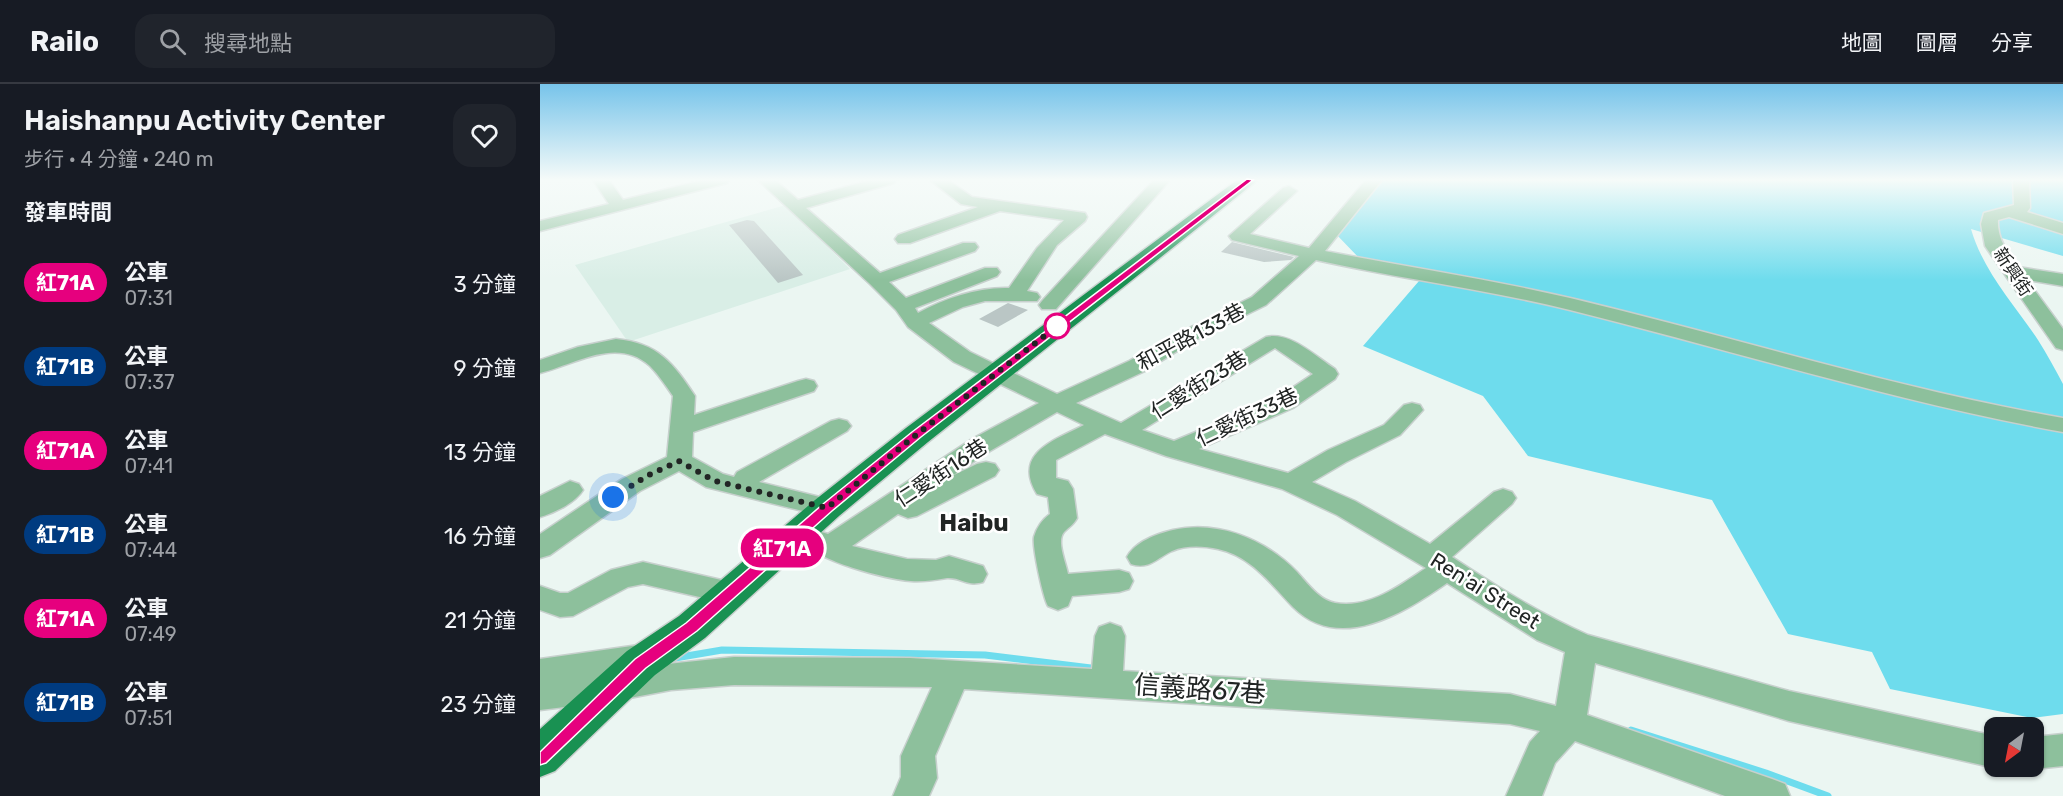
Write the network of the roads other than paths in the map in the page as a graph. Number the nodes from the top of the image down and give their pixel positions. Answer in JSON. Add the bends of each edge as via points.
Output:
{"nodes":[{"id":1,"x":590,"y":213,"type":"edge"},
{"id":2,"x":802,"y":213,"type":"edge"},
{"id":3,"x":977,"y":213,"type":"edge"},
{"id":4,"x":1047,"y":213,"type":"edge"},
{"id":5,"x":1134,"y":213,"type":"edge"},
{"id":6,"x":1201,"y":213,"type":"edge"},
{"id":7,"x":1264,"y":213,"type":"edge"},
{"id":8,"x":1347,"y":213,"type":"edge"},
{"id":9,"x":1999,"y":213,"type":"edge"},
{"id":10,"x":2021,"y":213,"type":"edge"},
{"id":11,"x":540,"y":226,"type":"edge"},
{"id":12,"x":2063,"y":229,"type":"edge"},
{"id":13,"x":904,"y":239,"type":"dead end"},
{"id":14,"x":969,"y":247,"type":"dead end"},
{"id":15,"x":1314,"y":253,"type":"junction"},
{"id":16,"x":991,"y":272,"type":"dead end"},
{"id":17,"x":2012,"y":272,"type":"junction"},
{"id":18,"x":877,"y":280,"type":"junction"},
{"id":19,"x":2063,"y":280,"type":"edge"},
{"id":20,"x":1016,"y":293,"type":"junction"},
{"id":21,"x":903,"y":306,"type":"junction"},
{"id":22,"x":1054,"y":315,"type":"junction"},
{"id":23,"x":915,"y":323,"type":"junction"},
{"id":24,"x":1278,"y":341,"type":"joint"},
{"id":25,"x":2063,"y":344,"type":"edge"},
{"id":26,"x":540,"y":367,"type":"edge"},
{"id":27,"x":996,"y":374,"type":"junction"},
{"id":28,"x":806,"y":386,"type":"dead end"},
{"id":29,"x":1057,"y":403,"type":"junction"},
{"id":30,"x":1412,"y":411,"type":"dead end"},
{"id":31,"x":2063,"y":424,"type":"edge"},
{"id":32,"x":839,"y":426,"type":"dead end"},
{"id":33,"x":680,"y":428,"type":"junction"},
{"id":34,"x":1112,"y":429,"type":"junction"},
{"id":35,"x":1175,"y":450,"type":"junction"},
{"id":36,"x":679,"y":461,"type":"junction"},
{"id":37,"x":986,"y":470,"type":"dead end"},
{"id":38,"x":1291,"y":483,"type":"junction"},
{"id":39,"x":746,"y":488,"type":"junction"},
{"id":40,"x":570,"y":490,"type":"dead end"},
{"id":41,"x":1503,"y":498,"type":"dead end"},
{"id":42,"x":540,"y":508,"type":"edge"},
{"id":43,"x":827,"y":508,"type":"junction"},
{"id":44,"x":822,"y":543,"type":"junction"},
{"id":45,"x":540,"y":548,"type":"edge"},
{"id":46,"x":1141,"y":557,"type":"dead end"},
{"id":47,"x":1440,"y":563,"type":"junction"},
{"id":48,"x":973,"y":574,"type":"dead end"},
{"id":49,"x":1119,"y":581,"type":"dead end"},
{"id":50,"x":730,"y":593,"type":"junction"},
{"id":51,"x":540,"y":598,"type":"edge"},
{"id":52,"x":1582,"y":646,"type":"junction"},
{"id":53,"x":632,"y":671,"type":"junction"},
{"id":54,"x":955,"y":674,"type":"junction"},
{"id":55,"x":540,"y":690,"type":"edge"},
{"id":56,"x":1572,"y":711,"type":"junction"},
{"id":57,"x":1984,"y":750,"type":"edge"},
{"id":58,"x":2063,"y":750,"type":"edge"},
{"id":59,"x":2044,"y":752,"type":"edge"},
{"id":60,"x":540,"y":757,"type":"edge"},
{"id":61,"x":911,"y":796,"type":"edge"},
{"id":62,"x":1524,"y":796,"type":"edge"},
{"id":63,"x":1772,"y":796,"type":"edge"}],
"edges":[{"from":1,"to":11,"type":"street"},
{"from":2,"to":18,"type":"street","name":"Ren'ai Street"},
{"from":3,"to":13,"type":"street"},
{"from":4,"to":20,"type":"street","via":[[1079,218],[1054,237]]},
{"from":5,"to":22,"type":"street"},
{"from":6,"to":22,"type":"main road"},
{"from":7,"to":15,"type":"street","via":[[1238,236]]},
{"from":8,"to":15,"type":"street","name":"和平路133巷"},
{"from":9,"to":17,"type":"street","name":"新興街","via":[[1990,217],[1989,224],[1994,246]]},
{"from":10,"to":12,"type":"street"},
{"from":14,"to":18,"type":"street"},
{"from":15,"to":29,"type":"street","name":"和平路133巷","via":[[1248,307]]},
{"from":15,"to":31,"type":"street","via":[[1530,294],[1900,393]]},
{"from":16,"to":21,"type":"street"},
{"from":17,"to":19,"type":"street"},
{"from":17,"to":25,"type":"street","name":"新興街"},
{"from":18,"to":21,"type":"street","name":"Ren'ai Street"},
{"from":20,"to":22,"type":"street"},
{"from":20,"to":23,"type":"street","via":[[989,292]]},
{"from":21,"to":23,"type":"street","name":"Ren'ai Street"},
{"from":22,"to":27,"type":"main road"},
{"from":23,"to":27,"type":"street","name":"Ren'ai Street","via":[[962,357]]},
{"from":24,"to":34,"type":"street","name":"仁愛街23巷","via":[[1266,343]]},
{"from":24,"to":35,"type":"street","name":"仁愛街33巷","via":[[1328,374],[1285,403]]},
{"from":26,"to":33,"type":"street","via":[[607,345],[630,345],[656,360],[684,396]]},
{"from":27,"to":29,"type":"street","name":"Ren'ai Street"},
{"from":27,"to":43,"type":"main road"},
{"from":28,"to":33,"type":"street"},
{"from":29,"to":34,"type":"street","name":"Ren'ai Street"},
{"from":29,"to":44,"type":"street","name":"仁愛街16巷"},
{"from":30,"to":38,"type":"street","via":[[1392,430]]},
{"from":32,"to":39,"type":"street","via":[[746,478]]},
{"from":33,"to":36,"type":"street"},
{"from":34,"to":35,"type":"street","name":"Ren'ai Street"},
{"from":34,"to":49,"type":"street","via":[[1049,453],[1042,462],[1046,488],[1060,489],[1064,518],[1052,528],[1047,539],[1056,592]]},
{"from":35,"to":38,"type":"street","name":"Ren'ai Street"},
{"from":36,"to":39,"type":"street","via":[[705,477]]},
{"from":36,"to":45,"type":"street","via":[[631,485]]},
{"from":37,"to":44,"type":"street","via":[[855,537]]},
{"from":38,"to":47,"type":"street","name":"Ren'ai Street","via":[[1346,508]]},
{"from":39,"to":43,"type":"street"},
{"from":40,"to":42,"type":"street"},
{"from":41,"to":47,"type":"street"},
{"from":43,"to":44,"type":"main road"},
{"from":44,"to":48,"type":"street","via":[[907,570],[936,572],[949,567]]},
{"from":44,"to":50,"type":"main road"},
{"from":46,"to":47,"type":"street","via":[[1166,542],[1186,537],[1227,540],[1257,554],[1311,607],[1330,615],[1351,617],[1386,606]]},
{"from":47,"to":52,"type":"street","name":"Ren'ai Street","via":[[1493,599]]},
{"from":50,"to":51,"type":"street","via":[[643,573],[621,578],[573,604]]},
{"from":50,"to":53,"type":"main road"},
{"from":52,"to":56,"type":"street"},
{"from":52,"to":57,"type":"street","name":"Ren'ai Street","via":[[1789,706]]},
{"from":53,"to":54,"type":"street","name":"信義路67巷","via":[[671,676],[734,671]]},
{"from":53,"to":55,"type":"street"},
{"from":53,"to":55,"type":"street"},
{"from":53,"to":60,"type":"main road"},
{"from":54,"to":56,"type":"street","name":"信義路67巷","via":[[1107,666],[1510,709]]},
{"from":54,"to":61,"type":"street","via":[[918,756],[919,778]]},
{"from":56,"to":62,"type":"street","via":[[1542,753]]},
{"from":56,"to":63,"type":"street","name":"信義路67巷"},
{"from":58,"to":59,"type":"street"}]}
